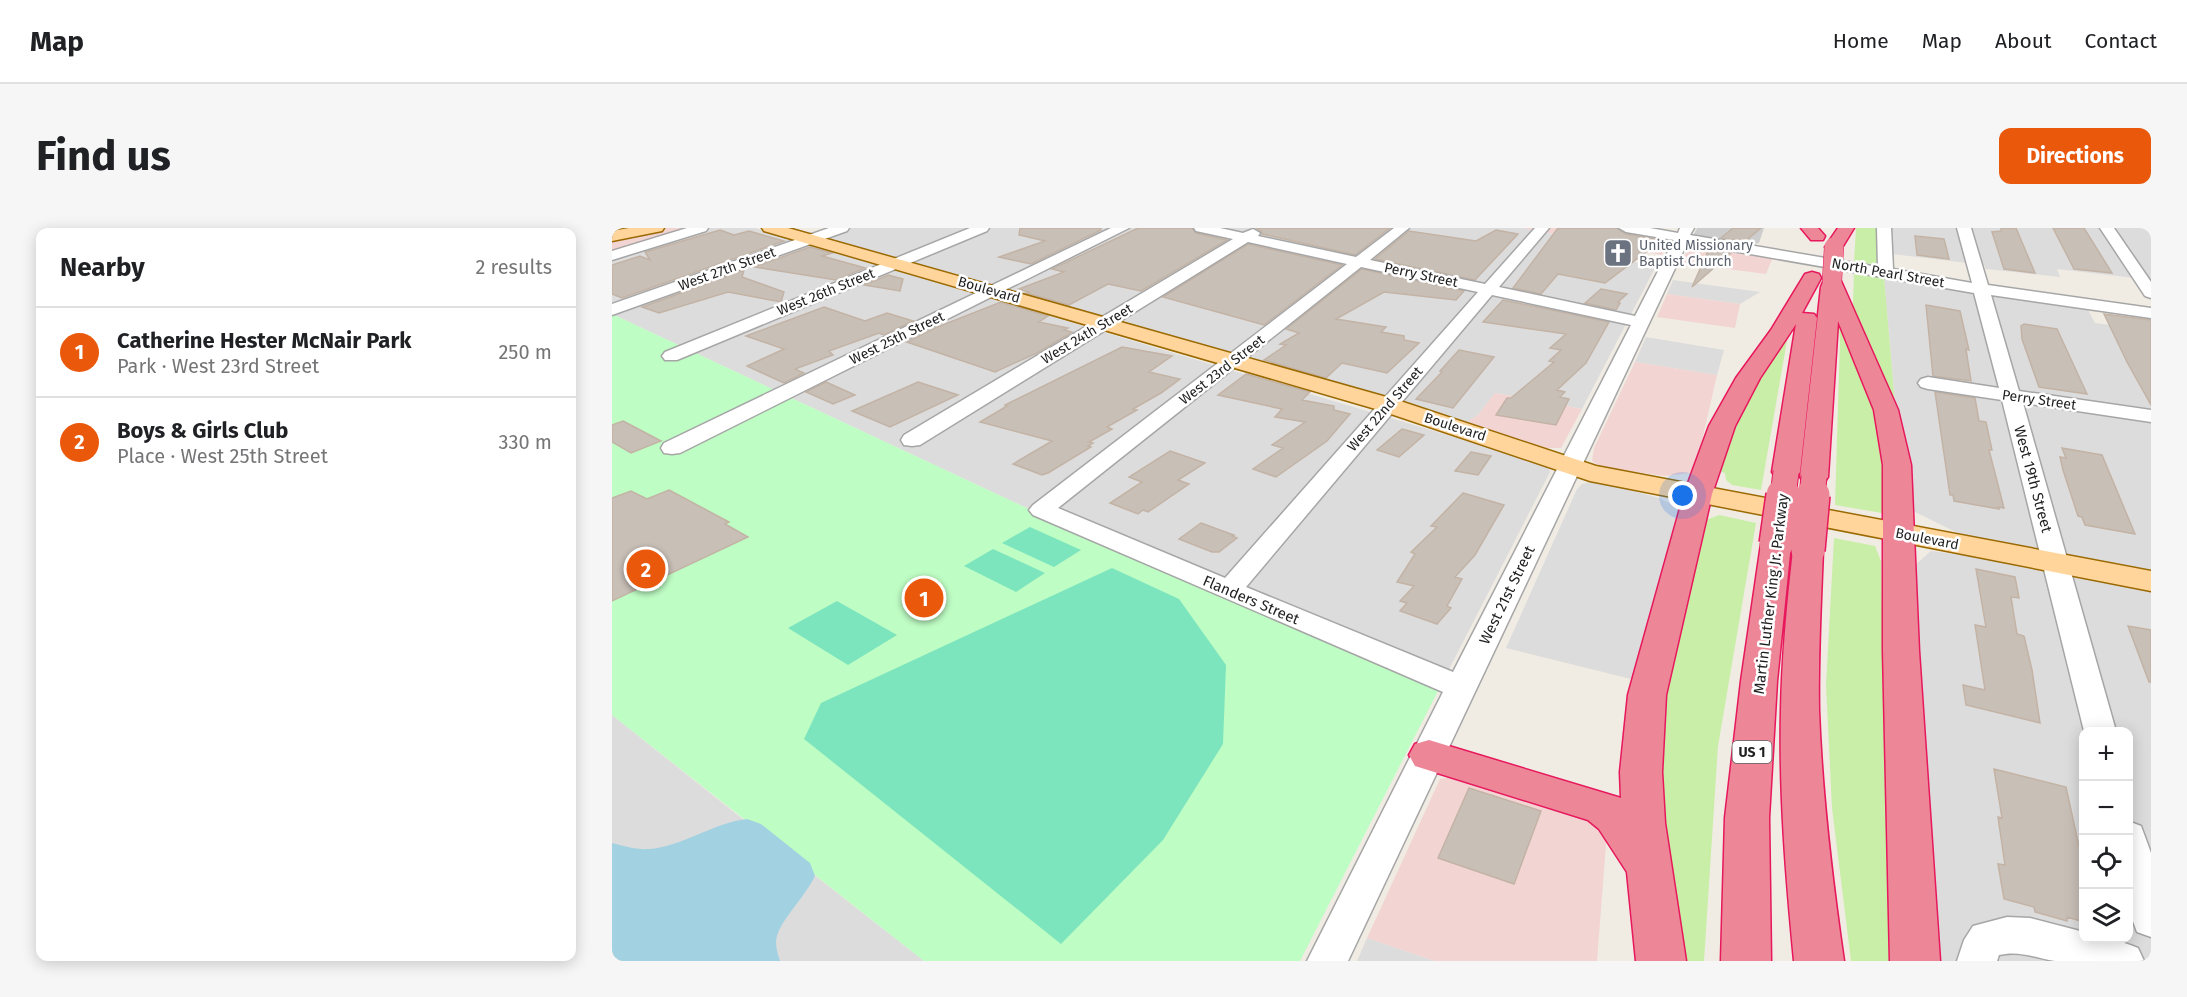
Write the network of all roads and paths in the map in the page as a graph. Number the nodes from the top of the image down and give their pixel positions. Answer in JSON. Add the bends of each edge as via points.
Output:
{"nodes":[{"id":1,"x":656,"y":228,"type":"edge"},
{"id":2,"x":701,"y":228,"type":"edge"},
{"id":3,"x":770,"y":228,"type":"edge"},
{"id":4,"x":842,"y":228,"type":"edge"},
{"id":5,"x":982,"y":228,"type":"edge"},
{"id":6,"x":1122,"y":228,"type":"edge"},
{"id":7,"x":1202,"y":228,"type":"edge"},
{"id":8,"x":1262,"y":228,"type":"edge"},
{"id":9,"x":1402,"y":228,"type":"edge"},
{"id":10,"x":1542,"y":228,"type":"edge"},
{"id":11,"x":1626,"y":228,"type":"edge"},
{"id":12,"x":1836,"y":228,"type":"edge"},
{"id":13,"x":1845,"y":228,"type":"edge"},
{"id":14,"x":1884,"y":228,"type":"edge"},
{"id":15,"x":1964,"y":228,"type":"edge"},
{"id":16,"x":2107,"y":228,"type":"edge"},
{"id":17,"x":1684,"y":233,"type":"edge"},
{"id":18,"x":612,"y":236,"type":"edge"},
{"id":19,"x":1767,"y":236,"type":"dead end"},
{"id":20,"x":1819,"y":237,"type":"edge"},
{"id":21,"x":1246,"y":238,"type":"junction"},
{"id":22,"x":810,"y":239,"type":"junction"},
{"id":23,"x":1763,"y":251,"type":"junction"},
{"id":24,"x":612,"y":256,"type":"edge"},
{"id":25,"x":1360,"y":261,"type":"junction"},
{"id":26,"x":895,"y":264,"type":"junction"},
{"id":27,"x":1886,"y":273,"type":"junction"},
{"id":28,"x":1822,"y":279,"type":"junction"},
{"id":29,"x":1488,"y":289,"type":"junction"},
{"id":30,"x":1981,"y":289,"type":"junction"},
{"id":31,"x":994,"y":291,"type":"junction"},
{"id":32,"x":2151,"y":294,"type":"edge"},
{"id":33,"x":612,"y":310,"type":"edge"},
{"id":34,"x":2151,"y":313,"type":"edge"},
{"id":35,"x":1640,"y":322,"type":"junction"},
{"id":36,"x":1105,"y":323,"type":"junction"},
{"id":37,"x":671,"y":356,"type":"dead end"},
{"id":38,"x":1235,"y":360,"type":"junction"},
{"id":39,"x":1928,"y":383,"type":"dead end"},
{"id":40,"x":2011,"y":396,"type":"junction"},
{"id":41,"x":1388,"y":405,"type":"junction"},
{"id":42,"x":2151,"y":416,"type":"edge"},
{"id":43,"x":912,"y":440,"type":"dead end"},
{"id":44,"x":672,"y":448,"type":"dead end"},
{"id":45,"x":1570,"y":466,"type":"junction"},
{"id":46,"x":1698,"y":494,"type":"junction"},
{"id":47,"x":1041,"y":510,"type":"joint"},
{"id":48,"x":1900,"y":534,"type":"junction"},
{"id":49,"x":1792,"y":547,"type":"junction"},
{"id":50,"x":2055,"y":563,"type":"junction"},
{"id":51,"x":2151,"y":581,"type":"edge"},
{"id":52,"x":1228,"y":591,"type":"junction"},
{"id":53,"x":1462,"y":688,"type":"junction"},
{"id":54,"x":2099,"y":727,"type":"edge"},
{"id":55,"x":1429,"y":755,"type":"junction"},
{"id":56,"x":2133,"y":854,"type":"edge"},
{"id":57,"x":1649,"y":868,"type":"junction"},
{"id":58,"x":2151,"y":920,"type":"edge"},
{"id":59,"x":1982,"y":950,"type":"edge"},
{"id":60,"x":1327,"y":961,"type":"edge"},
{"id":61,"x":1661,"y":961,"type":"edge"},
{"id":62,"x":1746,"y":961,"type":"edge"},
{"id":63,"x":1819,"y":961,"type":"edge"},
{"id":64,"x":1916,"y":961,"type":"edge"},
{"id":65,"x":2124,"y":961,"type":"edge"}],
"edges":[{"from":1,"to":18,"type":"main road"},
{"from":2,"to":24,"type":"street"},
{"from":3,"to":22,"type":"main road","name":"Boulevard"},
{"from":4,"to":22,"type":"street","name":"West 27th Street"},
{"from":5,"to":26,"type":"street","name":"West 26th Street"},
{"from":6,"to":31,"type":"street","name":"West 25th Street"},
{"from":7,"to":21,"type":"street","name":"Perry Street"},
{"from":8,"to":21,"type":"street","name":"West 24th Street"},
{"from":9,"to":25,"type":"street","name":"West 23rd Street"},
{"from":10,"to":29,"type":"street","name":"West 22nd Street"},
{"from":11,"to":17,"type":"street","name":"North Pearl Street"},
{"from":12,"to":20,"type":"highway","name":"Martin Luther King Jr. Parkway"},
{"from":13,"to":20,"type":"highway","number":"US 1"},
{"from":14,"to":27,"type":"street"},
{"from":15,"to":30,"type":"street","name":"West 19th Street"},
{"from":16,"to":32,"type":"street"},
{"from":17,"to":23,"type":"street","name":"North Pearl Street"},
{"from":17,"to":35,"type":"street","name":"West 21st Street"},
{"from":19,"to":23,"type":"street"},
{"from":20,"to":28,"type":"highway","name":"Martin Luther King Jr. Parkway","number":"US 1","bridge":true},
{"from":21,"to":25,"type":"street","name":"Perry Street"},
{"from":21,"to":36,"type":"street","name":"West 24th Street"},
{"from":22,"to":26,"type":"main road","name":"Boulevard"},
{"from":22,"to":33,"type":"street","name":"West 27th Street"},
{"from":23,"to":27,"type":"street","name":"North Pearl Street"},
{"from":25,"to":29,"type":"street","name":"Perry Street"},
{"from":25,"to":38,"type":"street","name":"West 23rd Street"},
{"from":26,"to":31,"type":"main road","name":"Boulevard"},
{"from":26,"to":37,"type":"street","name":"West 26th Street"},
{"from":27,"to":30,"type":"street","name":"North Pearl Street"},
{"from":28,"to":46,"type":"highway","via":[[1748,378],[1715,444]]},
{"from":28,"to":48,"type":"highway","via":[[1878,389],[1888,418],[1897,465]]},
{"from":28,"to":49,"type":"highway","name":"Martin Luther King Jr. Parkway","number":"US 1","bridge":true},
{"from":29,"to":35,"type":"street","name":"Perry Street"},
{"from":29,"to":41,"type":"street","name":"West 22nd Street"},
{"from":30,"to":34,"type":"street","name":"North Pearl Street"},
{"from":30,"to":40,"type":"street","name":"West 19th Street"},
{"from":31,"to":36,"type":"main road","name":"Boulevard"},
{"from":31,"to":44,"type":"street","name":"West 25th Street"},
{"from":35,"to":45,"type":"street","name":"West 21st Street"},
{"from":36,"to":38,"type":"main road","name":"Boulevard"},
{"from":36,"to":43,"type":"street","name":"West 24th Street"},
{"from":38,"to":41,"type":"main road","name":"Boulevard"},
{"from":38,"to":47,"type":"street","name":"West 23rd Street"},
{"from":39,"to":40,"type":"street","name":"Perry Street"},
{"from":40,"to":42,"type":"street","name":"Perry Street"},
{"from":40,"to":50,"type":"street","name":"West 19th Street"},
{"from":41,"to":45,"type":"main road","name":"Boulevard"},
{"from":41,"to":52,"type":"street","name":"West 22nd Street"},
{"from":45,"to":46,"type":"main road","name":"Boulevard"},
{"from":45,"to":53,"type":"street","name":"West 21st Street"},
{"from":46,"to":48,"type":"main road","name":"Boulevard"},
{"from":46,"to":57,"type":"highway","via":[[1647,695],[1641,772]]},
{"from":47,"to":52,"type":"street","name":"Flanders Street"},
{"from":48,"to":50,"type":"main road","name":"Boulevard"},
{"from":48,"to":64,"type":"highway","via":[[1901,651]]},
{"from":49,"to":62,"type":"highway","name":"Martin Luther King Jr. Parkway","number":"US 1","via":[[1759,681],[1747,818]]},
{"from":49,"to":63,"type":"highway","name":"Martin Luther King Jr. Parkway","number":"US 1","via":[[1801,650],[1802,780]]},
{"from":50,"to":51,"type":"main road","name":"Boulevard"},
{"from":50,"to":54,"type":"street","name":"West 19th Street"},
{"from":52,"to":53,"type":"street","name":"Flanders Street"},
{"from":53,"to":55,"type":"street","name":"West 21st Street"},
{"from":55,"to":57,"type":"highway","via":[[1603,808],[1614,817]]},
{"from":55,"to":60,"type":"street","name":"West 21st Street"},
{"from":56,"to":58,"type":"street"},
{"from":57,"to":61,"type":"highway"},
{"from":59,"to":65,"type":"street","via":[[2007,935],[2030,936]]}]}
